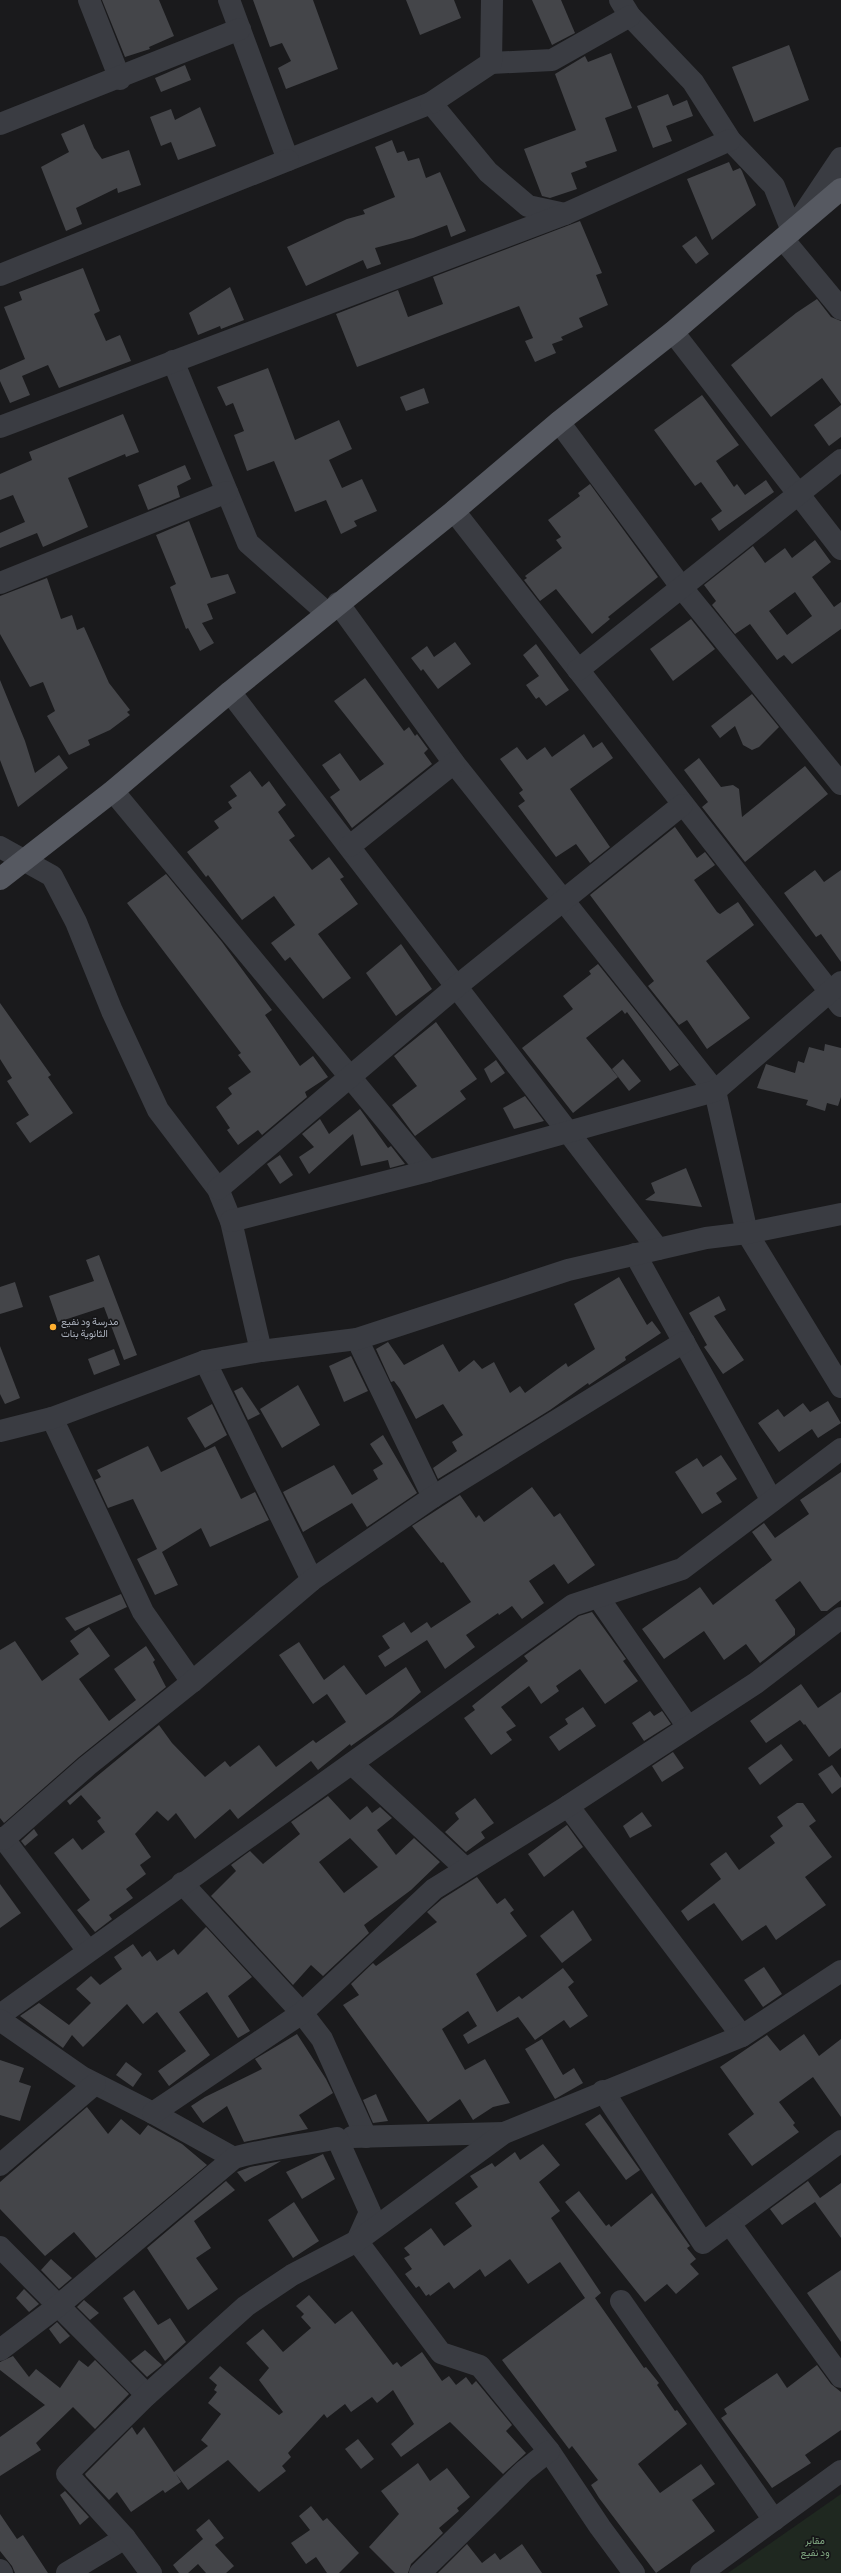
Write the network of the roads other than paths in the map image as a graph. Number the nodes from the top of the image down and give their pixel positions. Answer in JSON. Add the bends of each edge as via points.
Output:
{"nodes":[{"id":1,"x":89,"y":0,"type":"edge"},
{"id":2,"x":229,"y":0,"type":"edge"},
{"id":3,"x":492,"y":0,"type":"edge"},
{"id":4,"x":625,"y":8,"type":"edge"},
{"id":5,"x":240,"y":29,"type":"junction"},
{"id":6,"x":491,"y":63,"type":"junction"},
{"id":7,"x":120,"y":79,"type":"junction"},
{"id":8,"x":431,"y":103,"type":"junction"},
{"id":9,"x":0,"y":124,"type":"edge"},
{"id":10,"x":730,"y":140,"type":"junction"},
{"id":11,"x":841,"y":158,"type":"edge"},
{"id":12,"x":288,"y":160,"type":"junction"},
{"id":13,"x":841,"y":189,"type":"edge"},
{"id":14,"x":565,"y":214,"type":"junction"},
{"id":15,"x":787,"y":235,"type":"junction"},
{"id":16,"x":0,"y":275,"type":"edge"},
{"id":17,"x":841,"y":309,"type":"edge"},
{"id":18,"x":673,"y":332,"type":"junction"},
{"id":19,"x":173,"y":361,"type":"junction"},
{"id":20,"x":559,"y":422,"type":"junction"},
{"id":21,"x":0,"y":427,"type":"edge"},
{"id":22,"x":841,"y":460,"type":"edge"},
{"id":23,"x":227,"y":492,"type":"junction"},
{"id":24,"x":799,"y":496,"type":"junction"},
{"id":25,"x":454,"y":511,"type":"junction"},
{"id":26,"x":841,"y":549,"type":"edge"},
{"id":27,"x":0,"y":583,"type":"edge"},
{"id":28,"x":682,"y":588,"type":"junction"},
{"id":29,"x":332,"y":608,"type":"junction"},
{"id":30,"x":578,"y":670,"type":"junction"},
{"id":31,"x":230,"y":692,"type":"junction"},
{"id":32,"x":454,"y":763,"type":"junction"},
{"id":33,"x":841,"y":784,"type":"edge"},
{"id":34,"x":113,"y":791,"type":"junction"},
{"id":35,"x":682,"y":805,"type":"junction"},
{"id":36,"x":350,"y":846,"type":"junction"},
{"id":37,"x":0,"y":847,"type":"edge"},
{"id":38,"x":23,"y":859,"type":"junction"},
{"id":39,"x":0,"y":879,"type":"edge"},
{"id":40,"x":563,"y":900,"type":"junction"},
{"id":41,"x":457,"y":986,"type":"junction"},
{"id":42,"x":837,"y":993,"type":"edge"},
{"id":43,"x":352,"y":1077,"type":"junction"},
{"id":44,"x":715,"y":1091,"type":"junction"},
{"id":45,"x":568,"y":1132,"type":"junction"},
{"id":46,"x":428,"y":1171,"type":"junction"},
{"id":47,"x":218,"y":1189,"type":"junction"},
{"id":48,"x":841,"y":1214,"type":"edge"},
{"id":49,"x":231,"y":1220,"type":"junction"},
{"id":50,"x":747,"y":1233,"type":"junction"},
{"id":51,"x":658,"y":1249,"type":"junction"},
{"id":52,"x":635,"y":1254,"type":"junction"},
{"id":53,"x":357,"y":1339,"type":"junction"},
{"id":54,"x":684,"y":1342,"type":"junction"},
{"id":55,"x":261,"y":1351,"type":"junction"},
{"id":56,"x":205,"y":1361,"type":"junction"},
{"id":57,"x":841,"y":1387,"type":"edge"},
{"id":58,"x":52,"y":1418,"type":"junction"},
{"id":59,"x":0,"y":1431,"type":"edge"},
{"id":60,"x":841,"y":1449,"type":"edge"},
{"id":61,"x":433,"y":1497,"type":"junction"},
{"id":62,"x":772,"y":1500,"type":"junction"},
{"id":63,"x":312,"y":1580,"type":"junction"},
{"id":64,"x":598,"y":1597,"type":"junction"},
{"id":65,"x":841,"y":1618,"type":"edge"},
{"id":66,"x":192,"y":1682,"type":"junction"},
{"id":67,"x":688,"y":1727,"type":"junction"},
{"id":68,"x":352,"y":1764,"type":"junction"},
{"id":69,"x":568,"y":1806,"type":"junction"},
{"id":70,"x":2,"y":1838,"type":"edge"},
{"id":71,"x":465,"y":1868,"type":"junction"},
{"id":72,"x":182,"y":1883,"type":"junction"},
{"id":73,"x":88,"y":1951,"type":"junction"},
{"id":74,"x":841,"y":1971,"type":"edge"},
{"id":75,"x":302,"y":2013,"type":"junction"},
{"id":76,"x":0,"y":2015,"type":"edge"},
{"id":77,"x":0,"y":2020,"type":"edge"},
{"id":78,"x":742,"y":2036,"type":"junction"},
{"id":79,"x":95,"y":2084,"type":"junction"},
{"id":80,"x":603,"y":2091,"type":"junction"},
{"id":81,"x":153,"y":2113,"type":"junction"},
{"id":82,"x":504,"y":2133,"type":"junction"},
{"id":83,"x":366,"y":2137,"type":"junction"},
{"id":84,"x":337,"y":2138,"type":"junction"},
{"id":85,"x":841,"y":2141,"type":"edge"},
{"id":86,"x":234,"y":2158,"type":"junction"},
{"id":87,"x":0,"y":2165,"type":"edge"},
{"id":88,"x":730,"y":2224,"type":"junction"},
{"id":89,"x":357,"y":2241,"type":"junction"},
{"id":90,"x":0,"y":2247,"type":"edge"},
{"id":91,"x":621,"y":2301,"type":"dead end"},
{"id":92,"x":58,"y":2306,"type":"junction"},
{"id":93,"x":0,"y":2350,"type":"edge"},
{"id":94,"x":841,"y":2377,"type":"edge"},
{"id":95,"x":147,"y":2395,"type":"junction"},
{"id":96,"x":549,"y":2451,"type":"junction"},
{"id":97,"x":841,"y":2471,"type":"edge"},
{"id":98,"x":774,"y":2520,"type":"junction"},
{"id":99,"x":125,"y":2538,"type":"junction"},
{"id":100,"x":433,"y":2568,"type":"edge"},
{"id":101,"x":0,"y":2570,"type":"edge"},
{"id":102,"x":2,"y":2573,"type":"edge"},
{"id":103,"x":67,"y":2573,"type":"edge"},
{"id":104,"x":151,"y":2573,"type":"edge"},
{"id":105,"x":634,"y":2573,"type":"edge"},
{"id":106,"x":701,"y":2573,"type":"edge"}],
"edges":[{"from":1,"to":7,"type":"street"},
{"from":2,"to":5,"type":"street"},
{"from":3,"to":6,"type":"street"},
{"from":4,"to":6,"type":"street","via":[[552,60]]},
{"from":4,"to":10,"type":"street","via":[[693,82]]},
{"from":5,"to":7,"type":"street"},
{"from":5,"to":12,"type":"street"},
{"from":6,"to":8,"type":"street"},
{"from":7,"to":9,"type":"street"},
{"from":8,"to":12,"type":"street"},
{"from":8,"to":14,"type":"street","via":[[488,172],[528,206]]},
{"from":10,"to":14,"type":"street"},
{"from":10,"to":15,"type":"street","via":[[774,186]]},
{"from":11,"to":15,"type":"street"},
{"from":12,"to":16,"type":"street"},
{"from":13,"to":15,"type":"main road"},
{"from":14,"to":19,"type":"street"},
{"from":15,"to":17,"type":"street"},
{"from":15,"to":18,"type":"main road"},
{"from":18,"to":20,"type":"main road"},
{"from":18,"to":24,"type":"street"},
{"from":19,"to":21,"type":"street"},
{"from":19,"to":23,"type":"street"},
{"from":20,"to":25,"type":"main road"},
{"from":20,"to":28,"type":"street"},
{"from":22,"to":24,"type":"street"},
{"from":23,"to":27,"type":"street"},
{"from":23,"to":29,"type":"street","via":[[248,543]]},
{"from":24,"to":26,"type":"street"},
{"from":24,"to":28,"type":"street"},
{"from":25,"to":29,"type":"main road"},
{"from":25,"to":30,"type":"street"},
{"from":28,"to":30,"type":"street"},
{"from":28,"to":33,"type":"street"},
{"from":29,"to":31,"type":"main road"},
{"from":29,"to":32,"type":"street"},
{"from":30,"to":35,"type":"street"},
{"from":31,"to":34,"type":"main road"},
{"from":31,"to":36,"type":"street"},
{"from":32,"to":36,"type":"street"},
{"from":32,"to":40,"type":"street"},
{"from":34,"to":38,"type":"main road"},
{"from":34,"to":43,"type":"street"},
{"from":35,"to":40,"type":"street"},
{"from":35,"to":42,"type":"street"},
{"from":36,"to":41,"type":"street"},
{"from":37,"to":38,"type":"street"},
{"from":38,"to":39,"type":"main road"},
{"from":38,"to":47,"type":"street","via":[[52,876],[76,922],[112,1010],[158,1110]]},
{"from":40,"to":41,"type":"street"},
{"from":40,"to":44,"type":"street"},
{"from":41,"to":43,"type":"street"},
{"from":41,"to":45,"type":"street"},
{"from":42,"to":44,"type":"street"},
{"from":43,"to":46,"type":"street"},
{"from":43,"to":47,"type":"street"},
{"from":44,"to":45,"type":"street"},
{"from":44,"to":50,"type":"street"},
{"from":45,"to":46,"type":"street"},
{"from":45,"to":51,"type":"street"},
{"from":46,"to":49,"type":"street"},
{"from":47,"to":49,"type":"street"},
{"from":48,"to":50,"type":"street"},
{"from":49,"to":55,"type":"street"},
{"from":50,"to":51,"type":"street","via":[[706,1238]]},
{"from":50,"to":57,"type":"street"},
{"from":51,"to":52,"type":"street"},
{"from":52,"to":53,"type":"street","via":[[568,1270]]},
{"from":52,"to":54,"type":"street"},
{"from":53,"to":55,"type":"street"},
{"from":53,"to":61,"type":"street"},
{"from":54,"to":61,"type":"street"},
{"from":54,"to":62,"type":"street"},
{"from":55,"to":56,"type":"street"},
{"from":56,"to":58,"type":"street"},
{"from":56,"to":63,"type":"street"},
{"from":58,"to":59,"type":"street"},
{"from":58,"to":66,"type":"street","via":[[143,1612]]},
{"from":60,"to":62,"type":"street"},
{"from":61,"to":63,"type":"street"},
{"from":62,"to":64,"type":"street","via":[[682,1569]]},
{"from":63,"to":66,"type":"street"},
{"from":64,"to":67,"type":"street"},
{"from":64,"to":68,"type":"street","via":[[573,1605]]},
{"from":65,"to":67,"type":"street","via":[[756,1683]]},
{"from":66,"to":70,"type":"street"},
{"from":67,"to":69,"type":"street"},
{"from":68,"to":71,"type":"street"},
{"from":68,"to":72,"type":"street"},
{"from":69,"to":71,"type":"street"},
{"from":69,"to":78,"type":"street"},
{"from":70,"to":73,"type":"street"},
{"from":71,"to":75,"type":"street","via":[[434,1889]]},
{"from":72,"to":73,"type":"street"},
{"from":72,"to":75,"type":"street"},
{"from":73,"to":76,"type":"street"},
{"from":74,"to":78,"type":"street"},
{"from":75,"to":81,"type":"street"},
{"from":75,"to":83,"type":"street","via":[[322,2039]]},
{"from":77,"to":79,"type":"street"},
{"from":78,"to":80,"type":"street"},
{"from":79,"to":81,"type":"street"},
{"from":79,"to":87,"type":"street"},
{"from":80,"to":82,"type":"street"},
{"from":80,"to":88,"type":"street","via":[[704,2243]]},
{"from":81,"to":86,"type":"street"},
{"from":82,"to":83,"type":"street"},
{"from":82,"to":89,"type":"street"},
{"from":83,"to":84,"type":"street"},
{"from":84,"to":86,"type":"street","via":[[304,2146],[252,2152]]},
{"from":84,"to":89,"type":"street","via":[[370,2212]]},
{"from":85,"to":88,"type":"street"},
{"from":86,"to":92,"type":"street"},
{"from":88,"to":94,"type":"street"},
{"from":89,"to":95,"type":"street","via":[[292,2275],[246,2306]]},
{"from":89,"to":96,"type":"street","via":[[441,2353],[480,2366]]},
{"from":90,"to":92,"type":"street"},
{"from":91,"to":98,"type":"street"},
{"from":92,"to":93,"type":"street"},
{"from":92,"to":95,"type":"street"},
{"from":95,"to":99,"type":"street","via":[[67,2474]]},
{"from":96,"to":100,"type":"street","via":[[524,2471]]},
{"from":96,"to":105,"type":"street","via":[[600,2528]]},
{"from":97,"to":98,"type":"street"},
{"from":98,"to":106,"type":"street"},
{"from":99,"to":103,"type":"street"},
{"from":99,"to":104,"type":"street"},
{"from":101,"to":102,"type":"street"}]}
